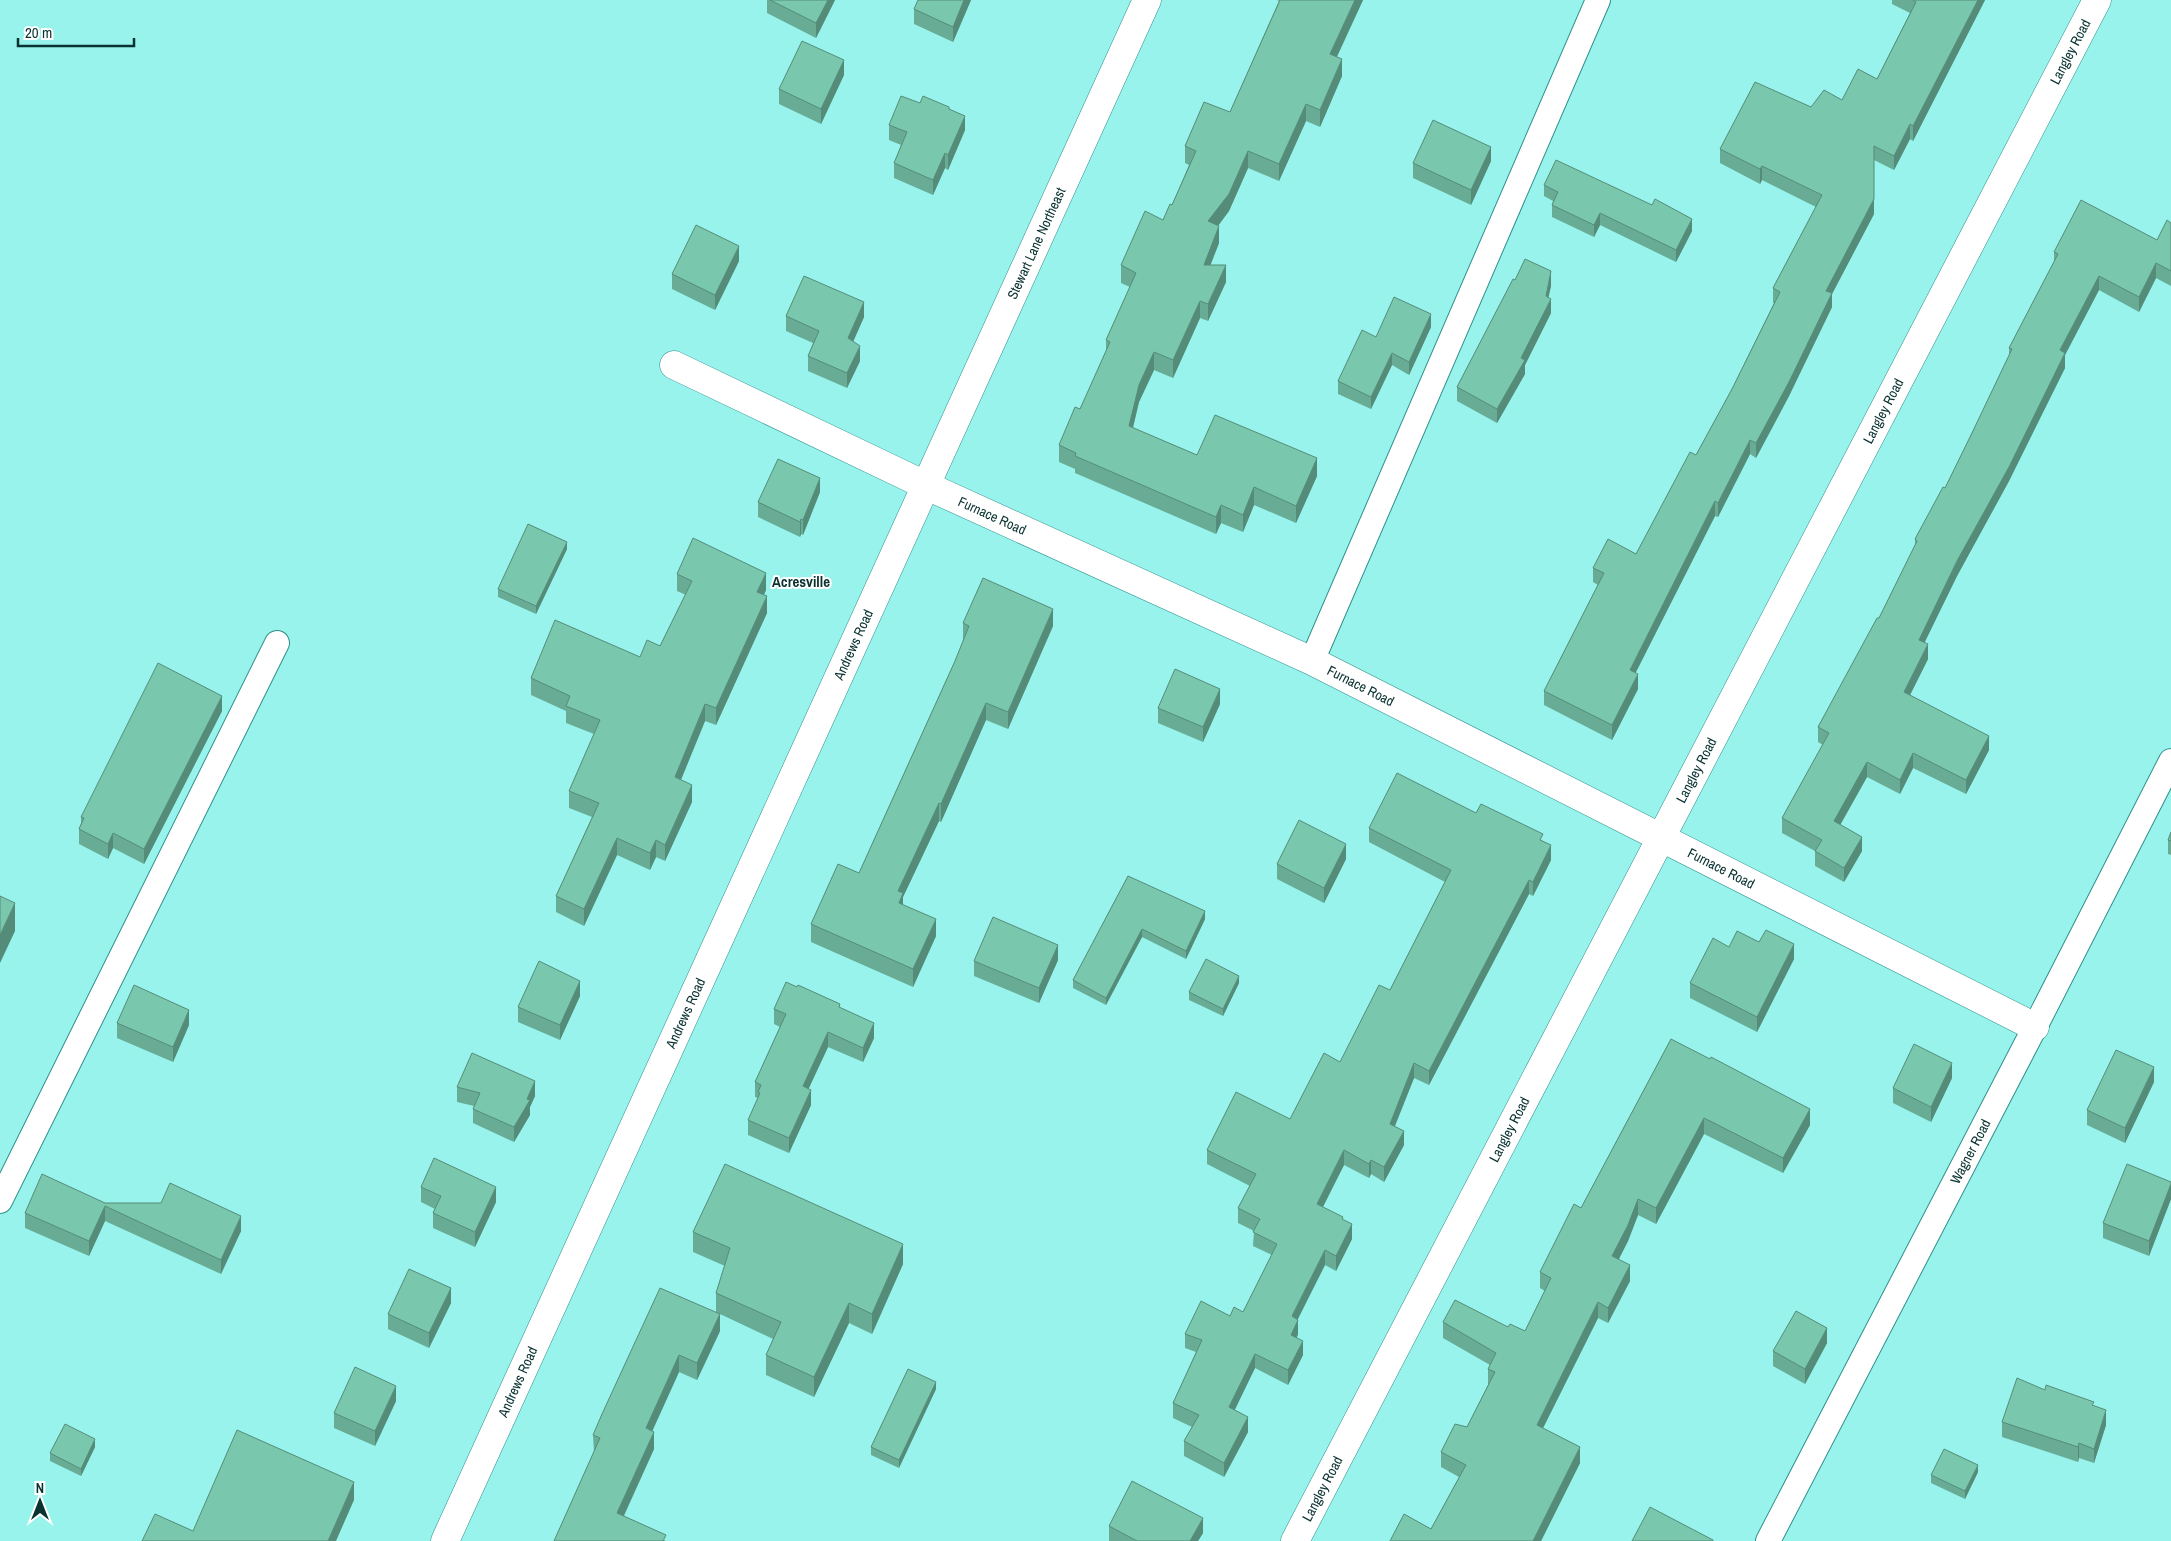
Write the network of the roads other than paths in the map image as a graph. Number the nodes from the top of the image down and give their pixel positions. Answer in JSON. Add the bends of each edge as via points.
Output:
{"nodes":[{"id":1,"x":1147,"y":0,"type":"edge"},
{"id":2,"x":1598,"y":0,"type":"edge"},
{"id":3,"x":2097,"y":0,"type":"edge"},
{"id":4,"x":674,"y":365,"type":"dead end"},
{"id":5,"x":927,"y":486,"type":"junction"},
{"id":6,"x":276,"y":643,"type":"dead end"},
{"id":7,"x":1312,"y":661,"type":"junction"},
{"id":8,"x":2171,"y":761,"type":"edge"},
{"id":9,"x":1660,"y":838,"type":"junction"},
{"id":10,"x":2035,"y":1027,"type":"junction"},
{"id":11,"x":0,"y":1202,"type":"edge"},
{"id":12,"x":445,"y":1541,"type":"edge"},
{"id":13,"x":1295,"y":1541,"type":"edge"},
{"id":14,"x":1768,"y":1541,"type":"edge"}],
"edges":[{"from":1,"to":5,"type":"street","name":"Stewart Lane Northeast"},
{"from":2,"to":7,"type":"lane"},
{"from":3,"to":9,"type":"street","name":"Langley Road"},
{"from":4,"to":5,"type":"street","name":"Furnace Road"},
{"from":5,"to":7,"type":"street","name":"Furnace Road"},
{"from":5,"to":12,"type":"street","name":"Andrews Road"},
{"from":6,"to":11,"type":"lane"},
{"from":7,"to":9,"type":"street","name":"Furnace Road"},
{"from":8,"to":10,"type":"lane","name":"Wagner Road"},
{"from":9,"to":10,"type":"street","name":"Furnace Road"},
{"from":9,"to":13,"type":"street","name":"Langley Road"},
{"from":10,"to":14,"type":"lane","name":"Wagner Road"}]}
